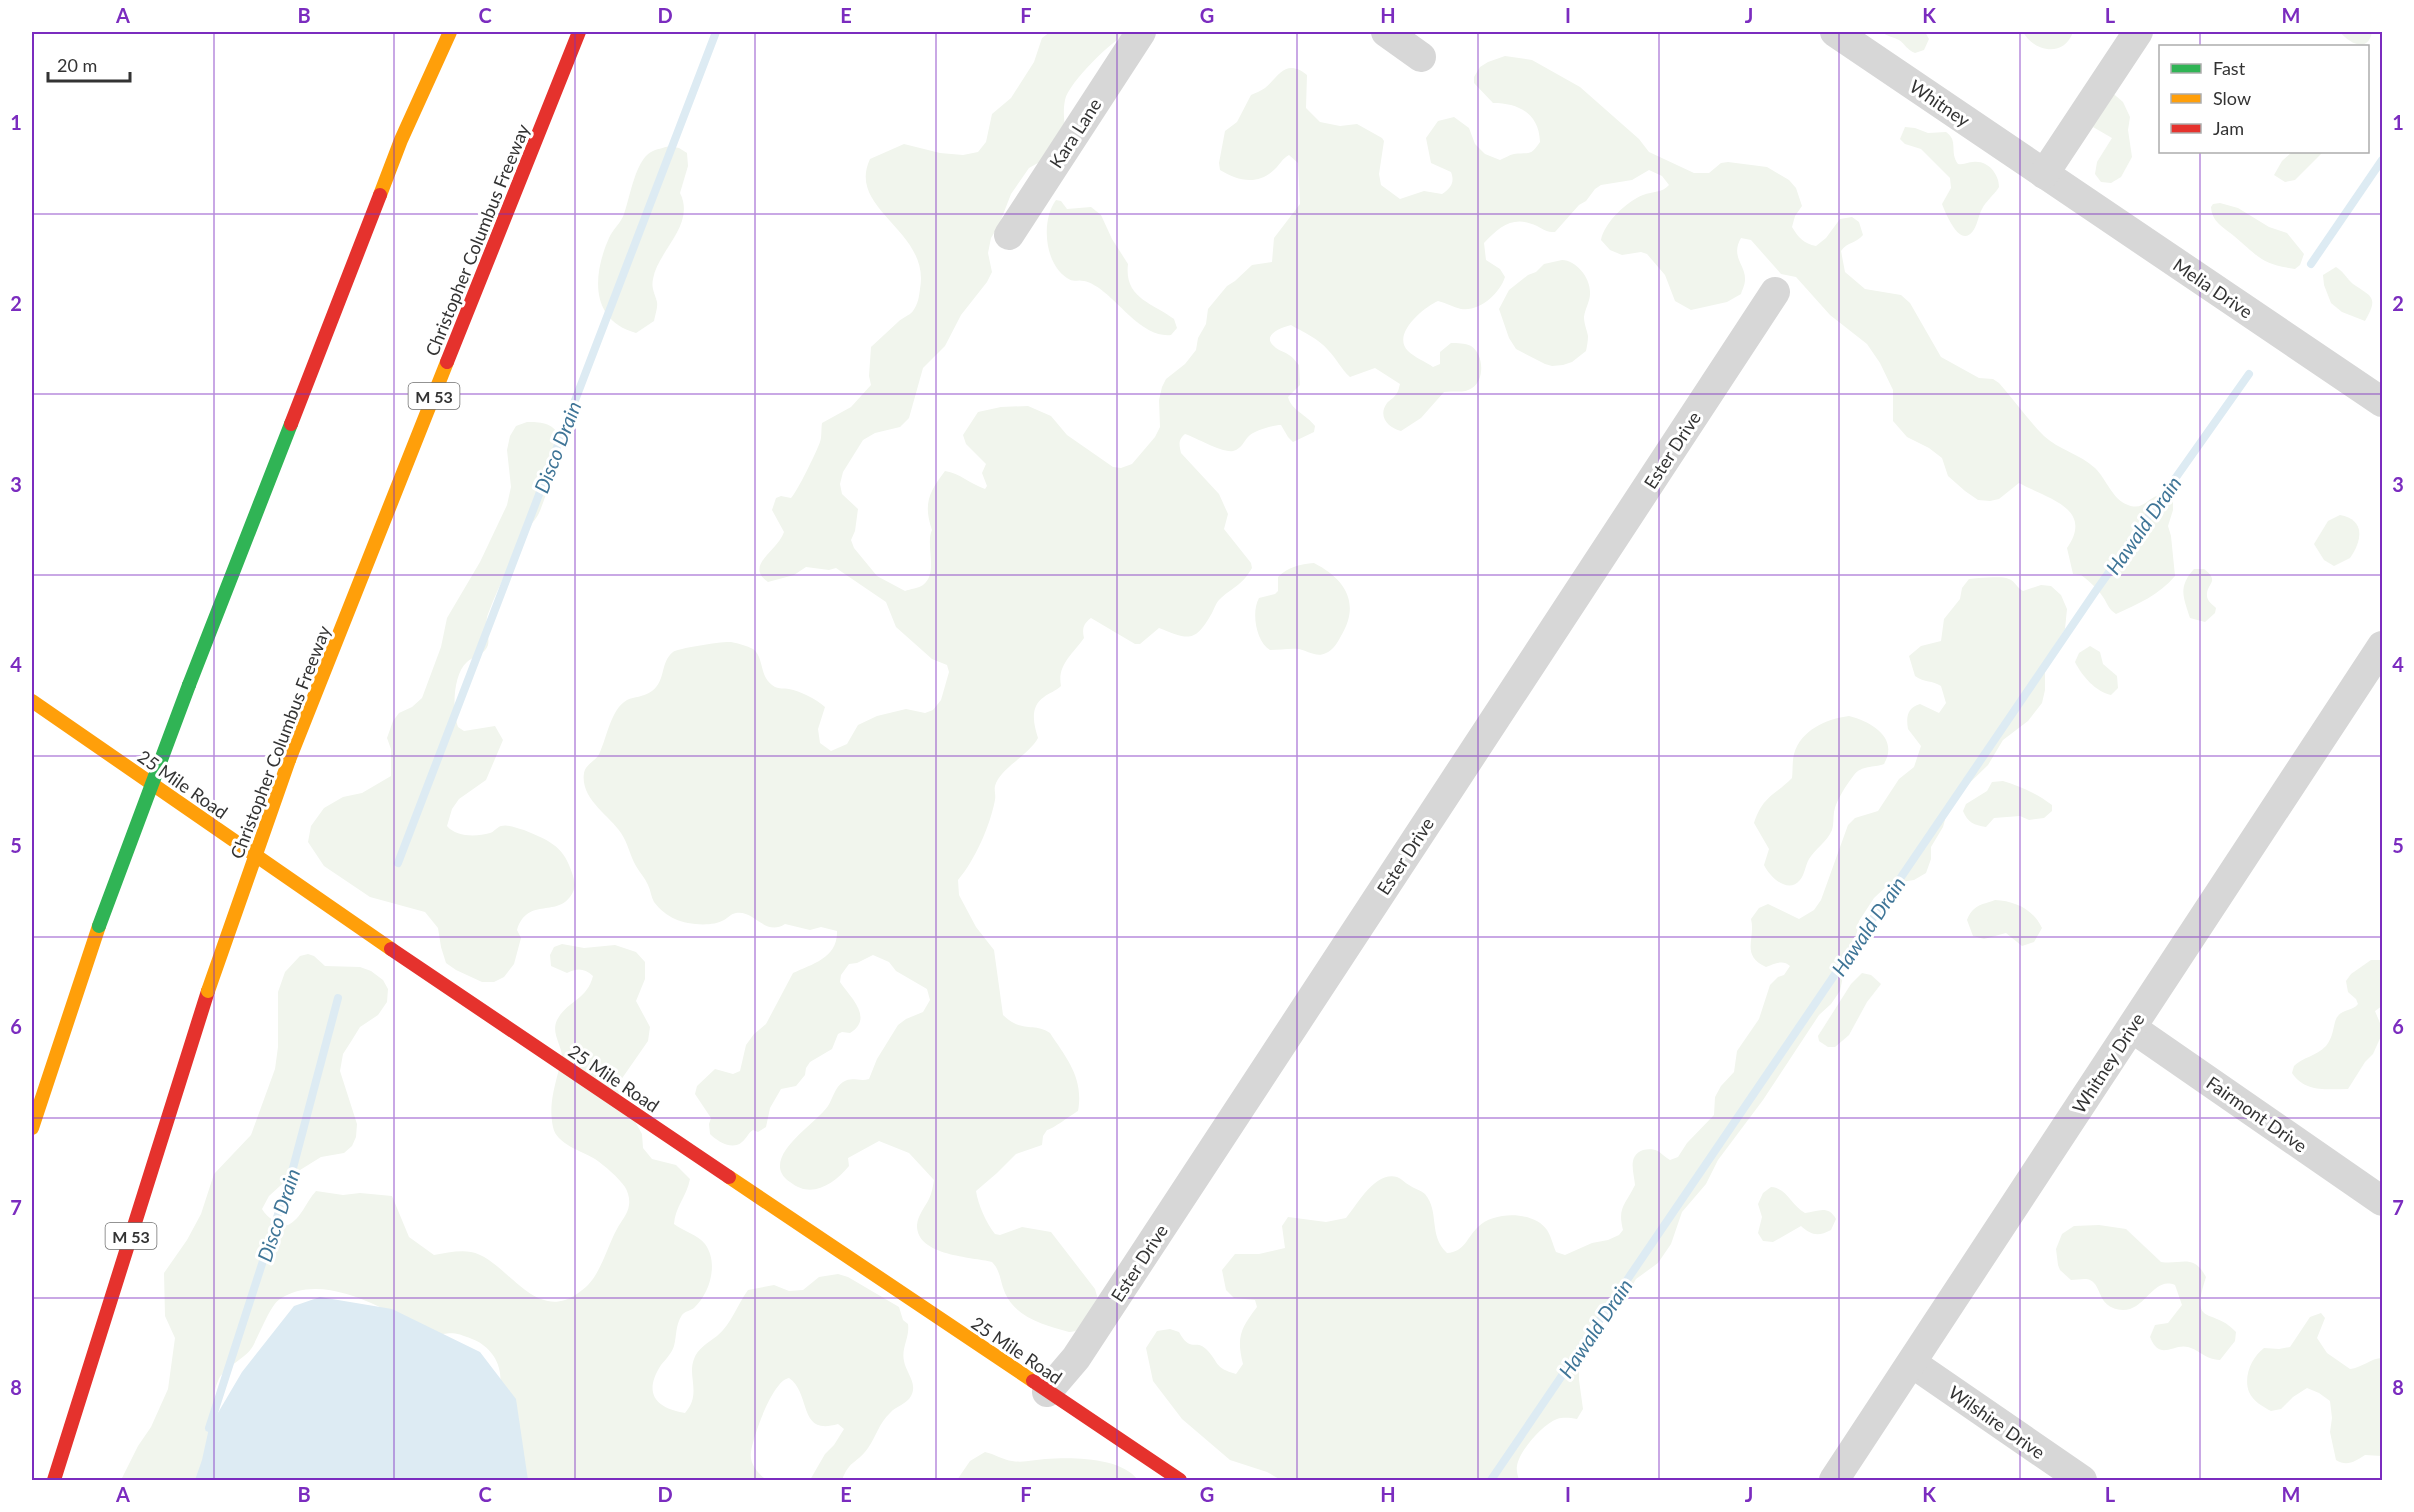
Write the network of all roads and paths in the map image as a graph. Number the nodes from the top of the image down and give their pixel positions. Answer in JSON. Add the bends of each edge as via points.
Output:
{"nodes":[{"id":1,"x":450,"y":32,"type":"edge"},
{"id":2,"x":579,"y":32,"type":"edge"},
{"id":3,"x":1141,"y":32,"type":"edge"},
{"id":4,"x":1386,"y":32,"type":"edge"},
{"id":5,"x":1835,"y":32,"type":"edge"},
{"id":6,"x":2138,"y":32,"type":"edge"},
{"id":7,"x":1421,"y":57,"type":"dead end"},
{"id":8,"x":2044,"y":174,"type":"junction"},
{"id":9,"x":1009,"y":235,"type":"dead end"},
{"id":10,"x":1775,"y":292,"type":"dead end"},
{"id":11,"x":2382,"y":402,"type":"edge"},
{"id":12,"x":2382,"y":646,"type":"edge"},
{"id":13,"x":32,"y":701,"type":"edge"},
{"id":14,"x":2132,"y":1028,"type":"junction"},
{"id":15,"x":32,"y":1128,"type":"edge"},
{"id":16,"x":2382,"y":1201,"type":"edge"},
{"id":17,"x":1912,"y":1363,"type":"junction"},
{"id":18,"x":1047,"y":1392,"type":"junction"},
{"id":19,"x":54,"y":1480,"type":"edge"},
{"id":20,"x":1180,"y":1480,"type":"edge"},
{"id":21,"x":1834,"y":1480,"type":"edge"},
{"id":22,"x":2082,"y":1480,"type":"edge"}],
"edges":[{"from":1,"to":15,"type":"main road","bridge":true,"via":[[401,140],[189,685],[99,926]]},
{"from":2,"to":19,"type":"main road","name":"Christopher Columbus Freeway","number":"M 53","bridge":true,"via":[[290,760],[208,991]]},
{"from":3,"to":9,"type":"street","name":"Kara Lane"},
{"from":4,"to":7,"type":"street"},
{"from":5,"to":8,"type":"street","name":"Whitney"},
{"from":6,"to":8,"type":"street"},
{"from":8,"to":11,"type":"street","name":"Melia Drive"},
{"from":10,"to":18,"type":"street","name":"Ester Drive","via":[[1076,1358]]},
{"from":12,"to":14,"type":"street","name":"Whitney Drive"},
{"from":13,"to":18,"type":"main road","name":"25 Mile Road","via":[[416,967]]},
{"from":14,"to":16,"type":"street","name":"Fairmont Drive"},
{"from":14,"to":17,"type":"street","name":"Whitney Drive"},
{"from":17,"to":21,"type":"street","name":"Whitney Drive"},
{"from":17,"to":22,"type":"street","name":"Wilshire Drive"},
{"from":18,"to":20,"type":"main road","name":"25 Mile Road"}]}
